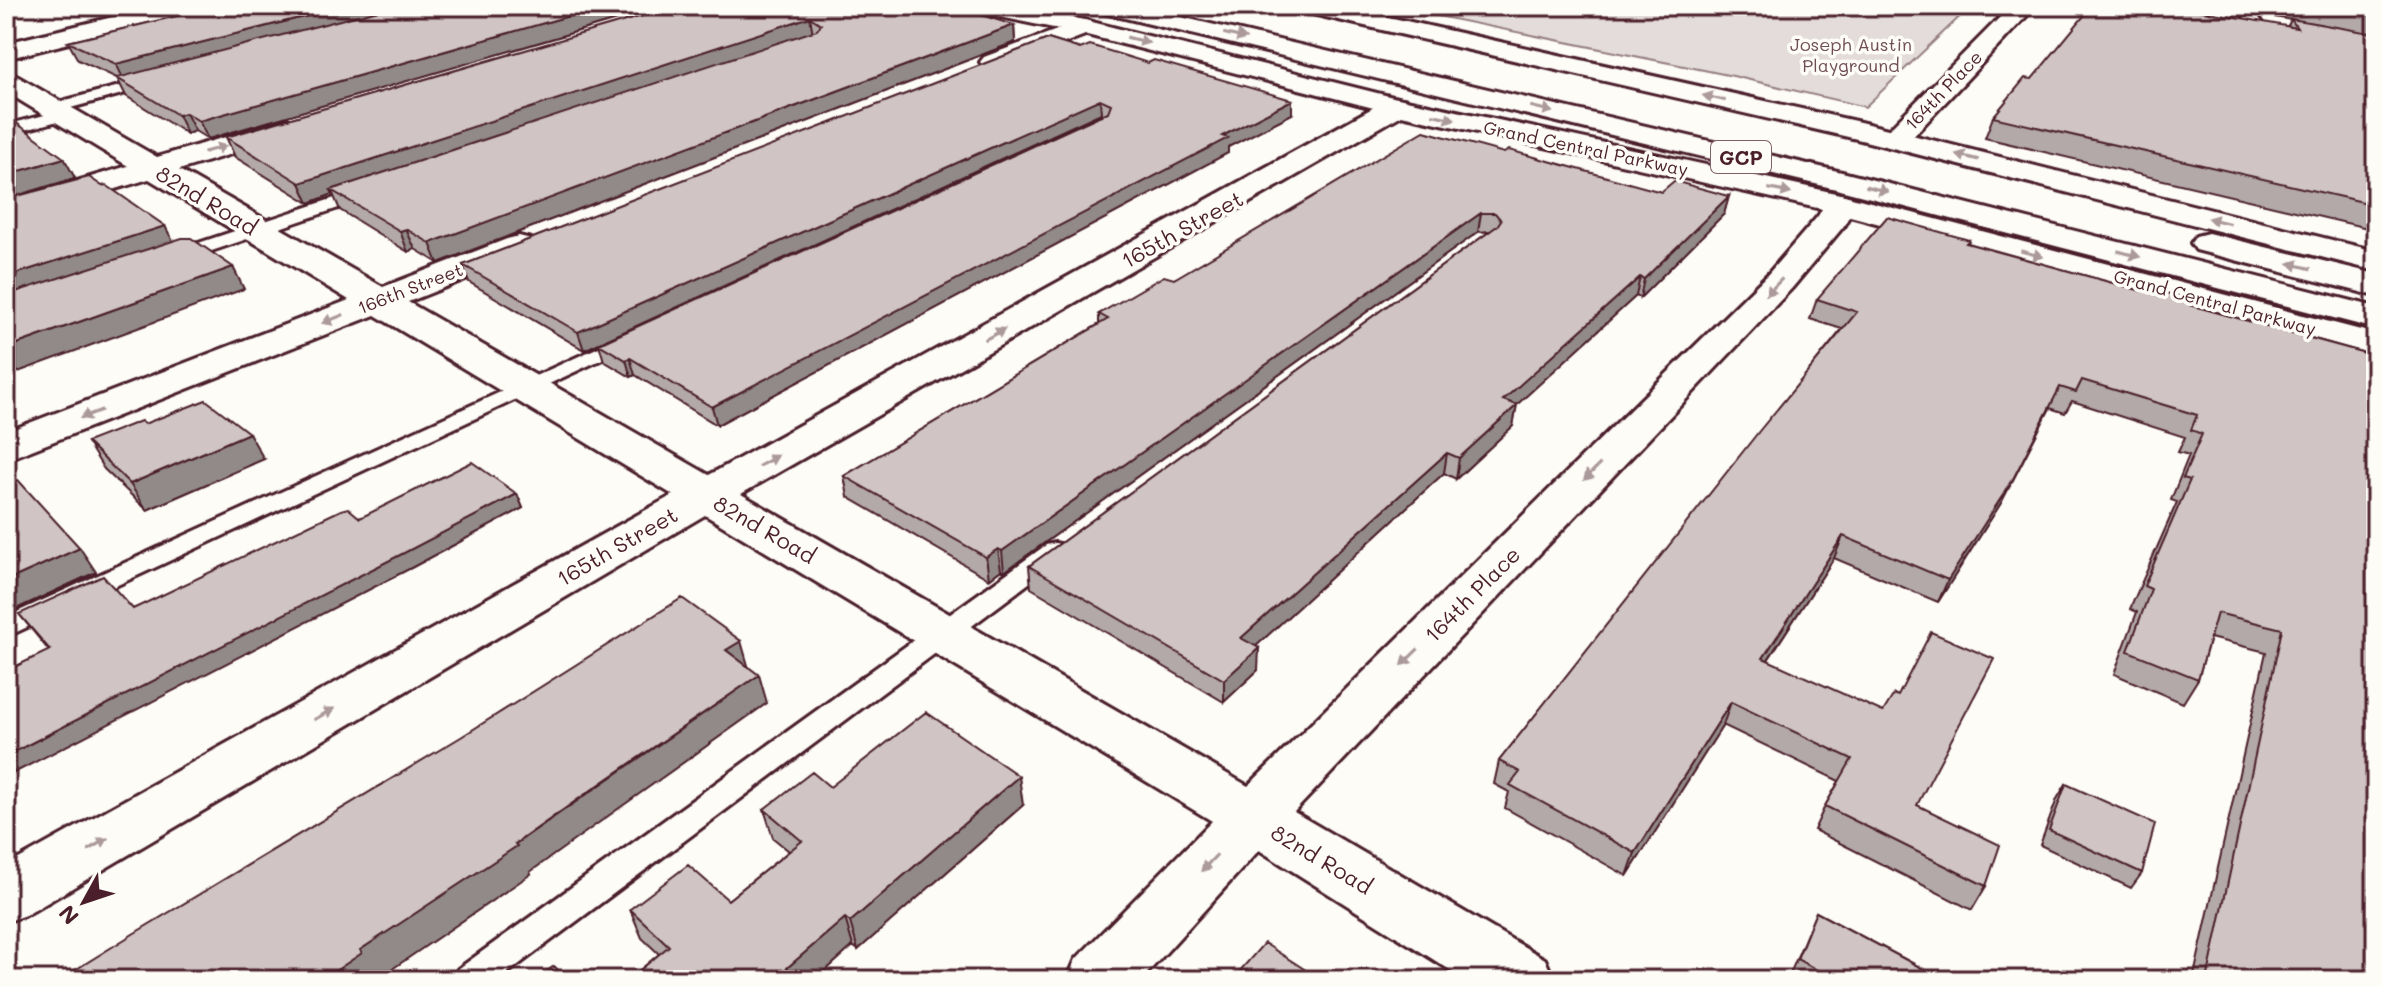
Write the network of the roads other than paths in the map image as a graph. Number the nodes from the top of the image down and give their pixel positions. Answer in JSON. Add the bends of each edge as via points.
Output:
{"nodes":[{"id":1,"x":186,"y":6,"type":"edge"},
{"id":2,"x":979,"y":6,"type":"edge"},
{"id":3,"x":1201,"y":6,"type":"edge"},
{"id":4,"x":1308,"y":6,"type":"edge"},
{"id":5,"x":2024,"y":6,"type":"edge"},
{"id":6,"x":2249,"y":14,"type":"edge"},
{"id":7,"x":1094,"y":16,"type":"edge"},
{"id":8,"x":2215,"y":16,"type":"edge"},
{"id":9,"x":2286,"y":28,"type":"edge"},
{"id":10,"x":6,"y":51,"type":"edge"},
{"id":11,"x":960,"y":75,"type":"edge"},
{"id":12,"x":162,"y":79,"type":"edge"},
{"id":13,"x":6,"y":81,"type":"edge"},
{"id":14,"x":1397,"y":106,"type":"junction"},
{"id":15,"x":58,"y":111,"type":"junction"},
{"id":16,"x":310,"y":121,"type":"edge"},
{"id":17,"x":6,"y":130,"type":"edge"},
{"id":18,"x":1895,"y":139,"type":"junction"},
{"id":19,"x":153,"y":168,"type":"junction"},
{"id":20,"x":383,"y":187,"type":"edge"},
{"id":21,"x":1840,"y":204,"type":"junction"},
{"id":22,"x":6,"y":212,"type":"edge"},
{"id":23,"x":257,"y":230,"type":"junction"},
{"id":24,"x":548,"y":235,"type":"edge"},
{"id":25,"x":2376,"y":261,"type":"edge"},
{"id":26,"x":151,"y":265,"type":"edge"},
{"id":27,"x":2376,"y":285,"type":"edge"},
{"id":28,"x":377,"y":301,"type":"junction"},
{"id":29,"x":2376,"y":318,"type":"edge"},
{"id":30,"x":652,"y":329,"type":"edge"},
{"id":31,"x":2376,"y":346,"type":"edge"},
{"id":32,"x":524,"y":388,"type":"junction"},
{"id":33,"x":6,"y":447,"type":"edge"},
{"id":34,"x":706,"y":495,"type":"junction"},
{"id":35,"x":1074,"y":538,"type":"edge"},
{"id":36,"x":6,"y":628,"type":"edge"},
{"id":37,"x":942,"y":633,"type":"junction"},
{"id":38,"x":1253,"y":817,"type":"junction"},
{"id":39,"x":6,"y":896,"type":"edge"},
{"id":40,"x":470,"y":980,"type":"edge"},
{"id":41,"x":1099,"y":980,"type":"edge"},
{"id":42,"x":1522,"y":980,"type":"edge"}],
"edges":[{"from":1,"to":10,"type":"main road"},
{"from":2,"to":7,"type":"main road","name":"Grand Central Parkway"},
{"from":27,"to":3,"type":"main road","number":"GCP","one_way":true,"via":[[1911,170]]},
{"from":18,"to":4,"type":"main road","one_way":true},
{"from":5,"to":18,"type":"main road","name":"164th Place"},
{"from":6,"to":8,"type":"main road"},
{"from":6,"to":9,"type":"main road"},
{"from":7,"to":11,"type":"main road"},
{"from":7,"to":14,"type":"main road","name":"Grand Central Parkway","one_way":true},
{"from":7,"to":29,"type":"main road","name":"Grand Central Parkway","number":"GCP","one_way":true,"via":[[1827,177]]},
{"from":12,"to":15,"type":"lane"},
{"from":13,"to":15,"type":"main road","name":"82nd Road"},
{"from":14,"to":21,"type":"main road","name":"Grand Central Parkway","one_way":true},
{"from":34,"to":14,"type":"main road","name":"165th Street","one_way":true},
{"from":15,"to":17,"type":"lane"},
{"from":15,"to":19,"type":"main road","name":"82nd Road"},
{"from":19,"to":16,"type":"main road","one_way":true},
{"from":25,"to":18,"type":"main road","one_way":true},
{"from":19,"to":22,"type":"main road"},
{"from":19,"to":23,"type":"main road","name":"82nd Road"},
{"from":20,"to":23,"type":"lane"},
{"from":21,"to":31,"type":"main road","name":"Grand Central Parkway","one_way":true},
{"from":21,"to":38,"type":"main road","name":"164th Place","one_way":true,"via":[[1780,281]]},
{"from":23,"to":26,"type":"lane"},
{"from":23,"to":28,"type":"main road","name":"82nd Road"},
{"from":24,"to":28,"type":"main road","name":"166th Street"},
{"from":28,"to":32,"type":"main road","name":"82nd Road"},
{"from":28,"to":33,"type":"main road","name":"166th Street","one_way":true},
{"from":30,"to":32,"type":"lane"},
{"from":32,"to":34,"type":"main road","name":"82nd Road"},
{"from":32,"to":36,"type":"lane"},
{"from":34,"to":37,"type":"main road","name":"82nd Road"},
{"from":39,"to":34,"type":"main road","name":"165th Street","one_way":true},
{"from":35,"to":37,"type":"lane"},
{"from":37,"to":38,"type":"main road","name":"82nd Road"},
{"from":37,"to":40,"type":"lane"},
{"from":38,"to":41,"type":"main road","name":"164th Place","one_way":true},
{"from":38,"to":42,"type":"main road","name":"82nd Road"}]}
